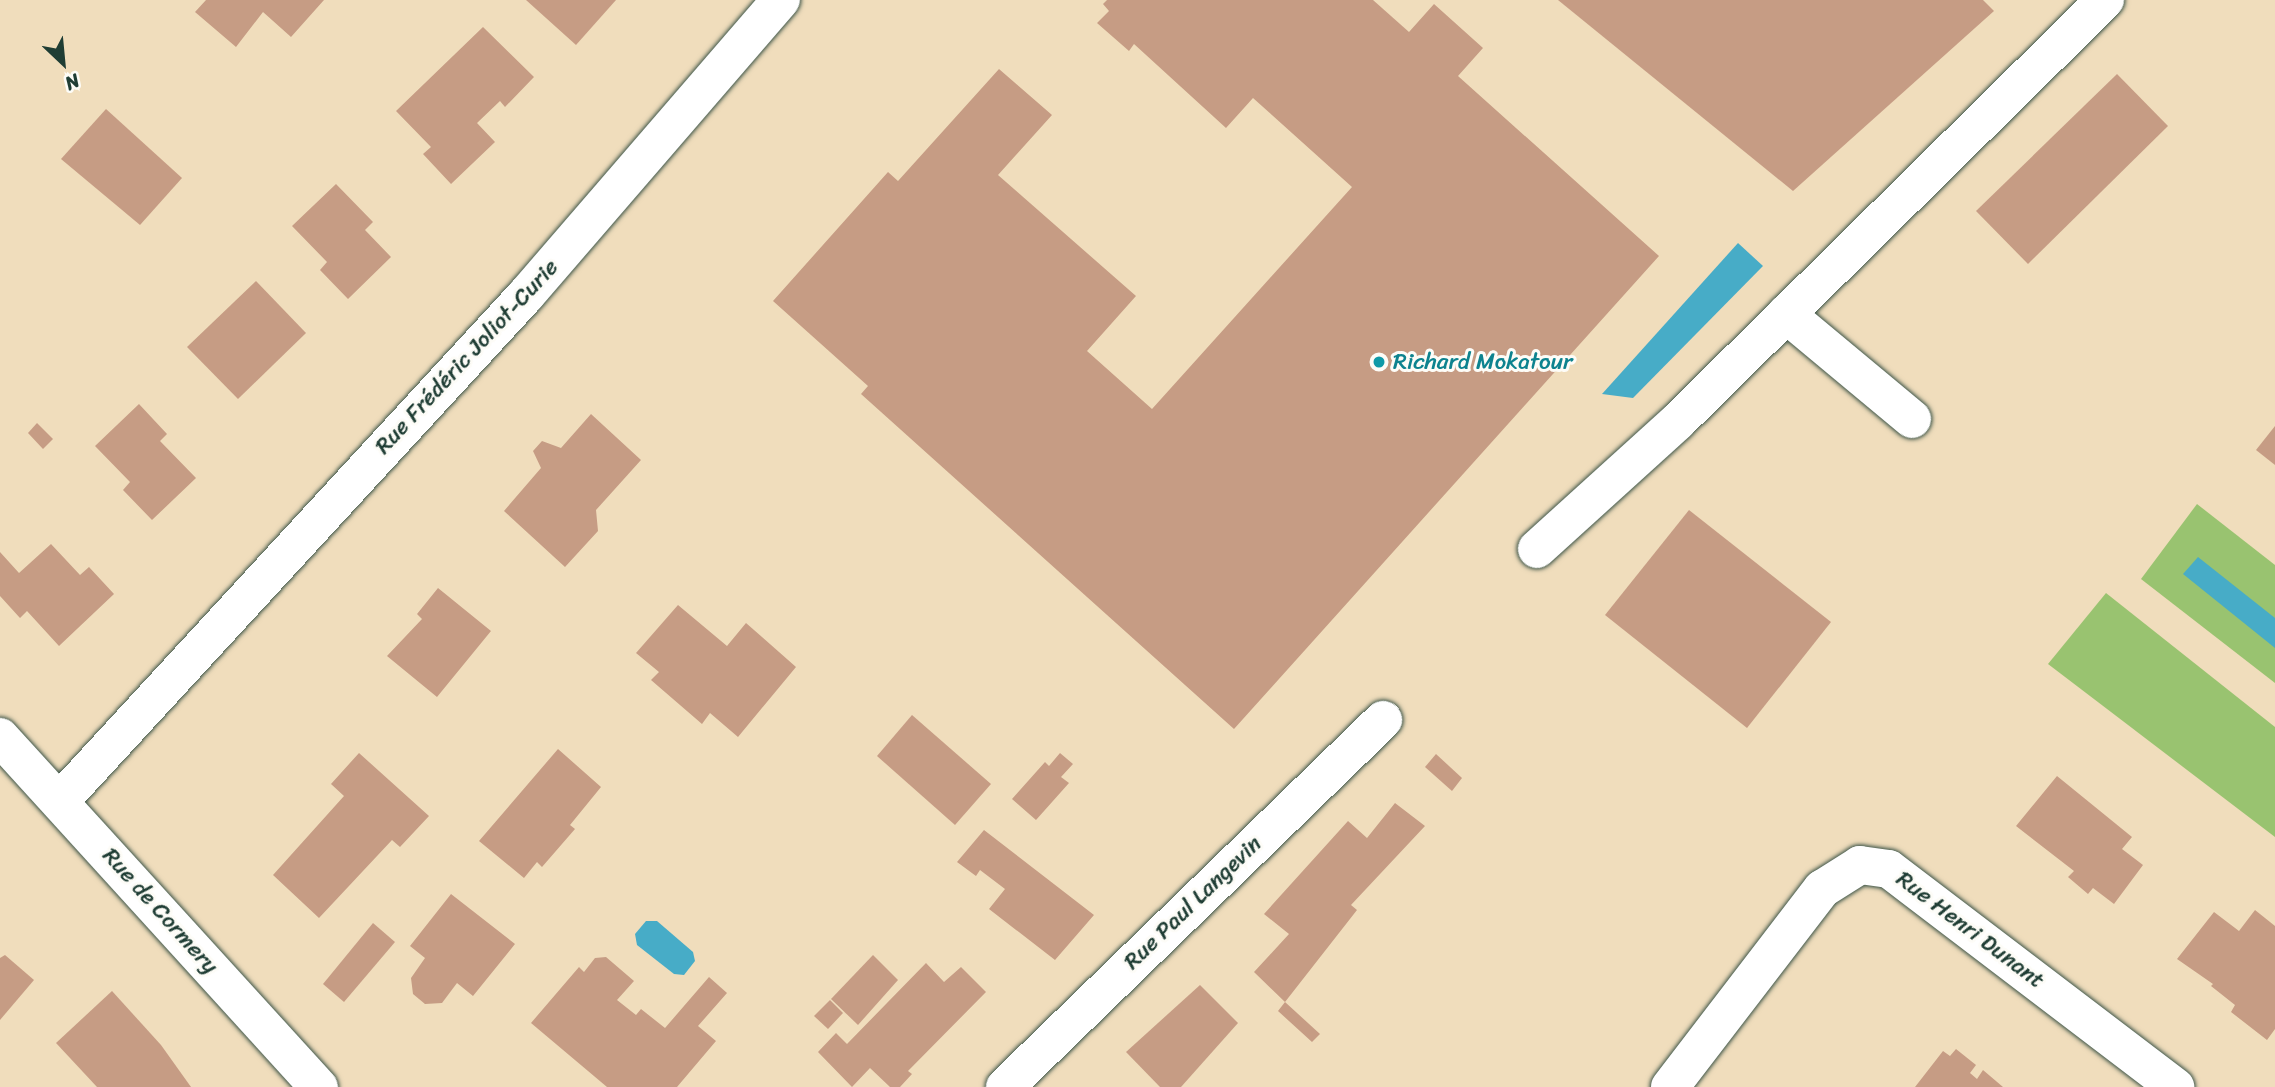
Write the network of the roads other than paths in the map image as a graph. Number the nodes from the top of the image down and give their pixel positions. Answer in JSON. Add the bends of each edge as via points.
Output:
{"nodes":[{"id":1,"x":781,"y":0,"type":"edge"},
{"id":2,"x":2105,"y":0,"type":"edge"},
{"id":3,"x":1786,"y":314,"type":"junction"},
{"id":4,"x":1912,"y":419,"type":"dead end"},
{"id":5,"x":1537,"y":549,"type":"dead end"},
{"id":6,"x":1383,"y":720,"type":"dead end"},
{"id":7,"x":0,"y":737,"type":"edge"},
{"id":8,"x":60,"y":801,"type":"junction"},
{"id":9,"x":319,"y":1087,"type":"edge"},
{"id":10,"x":1005,"y":1087,"type":"edge"},
{"id":11,"x":1670,"y":1087,"type":"edge"},
{"id":12,"x":2175,"y":1087,"type":"edge"}],
"edges":[{"from":1,"to":8,"type":"street","name":"Rue Frédéric Joliot-Curie","via":[[526,295]]},
{"from":2,"to":3,"type":"street"},
{"from":3,"to":4,"type":"street"},
{"from":3,"to":5,"type":"street","via":[[1677,422]]},
{"from":6,"to":10,"type":"street","name":"Rue Paul Langevin"},
{"from":7,"to":8,"type":"street","name":"Rue de Cormery"},
{"from":8,"to":9,"type":"street","name":"Rue de Cormery"},
{"from":11,"to":12,"type":"street","name":"Rue Henri Dunant","via":[[1822,890],[1860,865],[1889,869]]}]}
